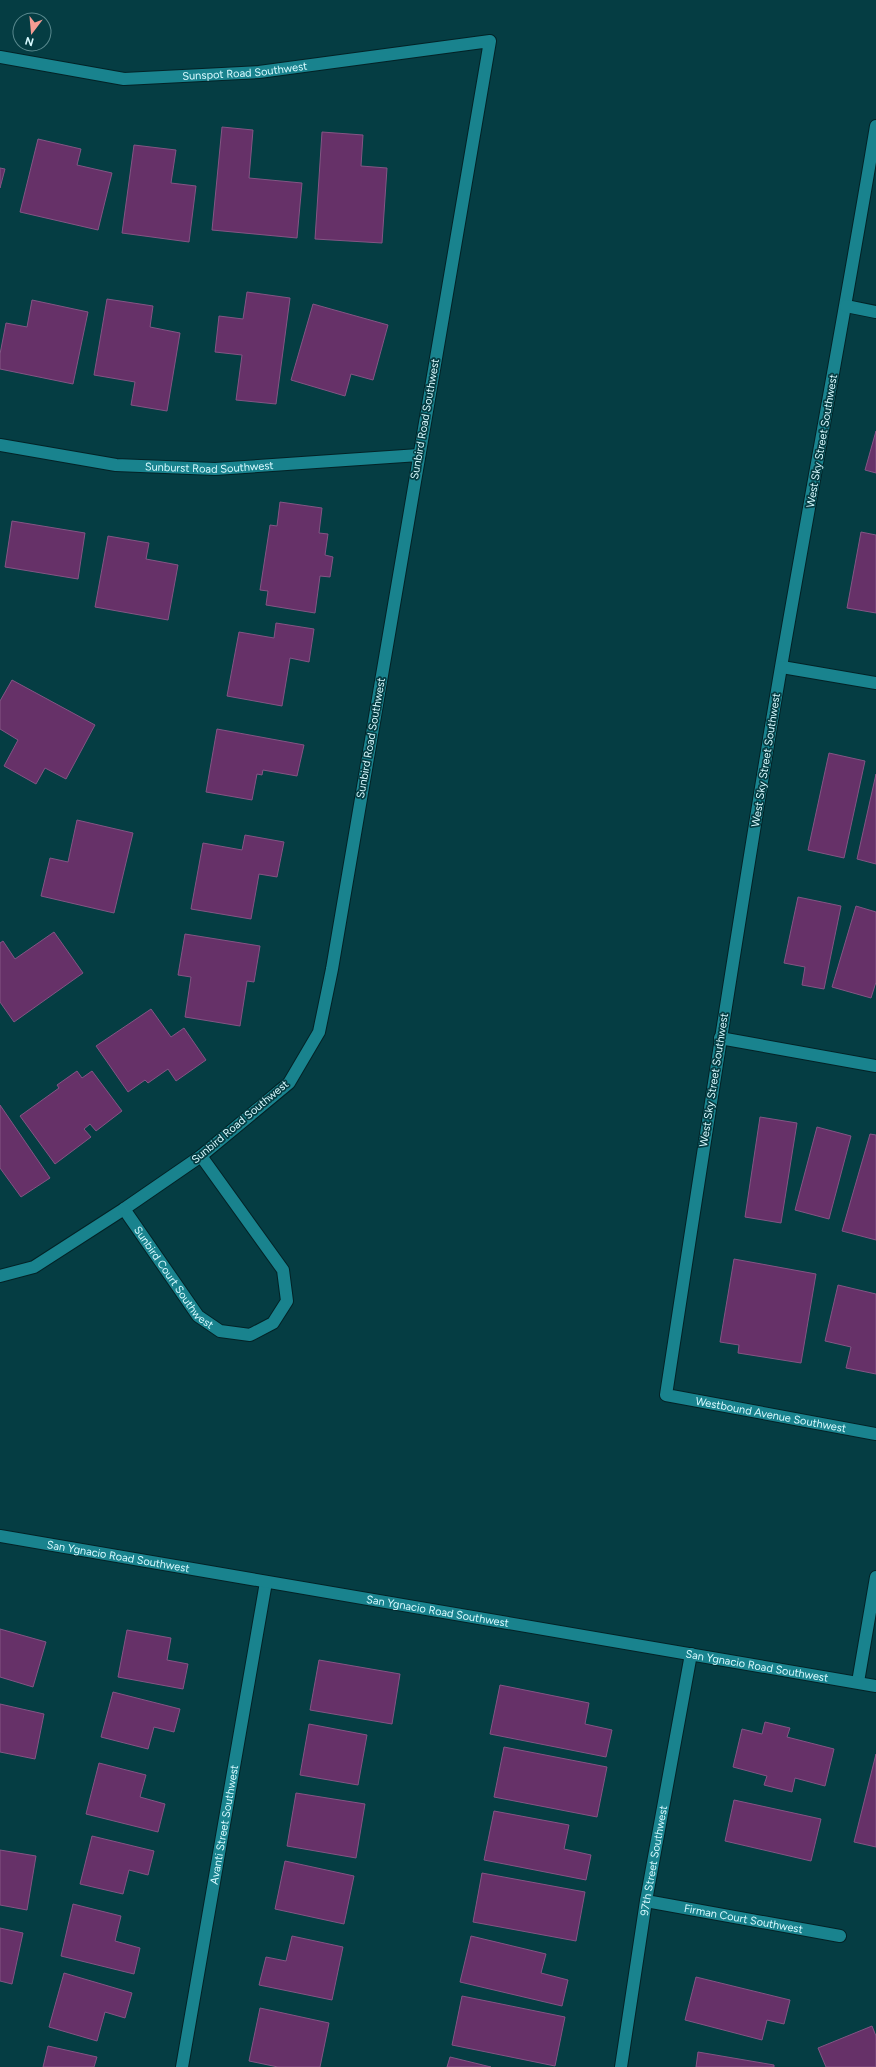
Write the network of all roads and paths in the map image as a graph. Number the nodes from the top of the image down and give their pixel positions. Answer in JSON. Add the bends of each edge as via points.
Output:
{"nodes":[{"id":1,"x":490,"y":41,"type":"joint"},
{"id":2,"x":0,"y":57,"type":"edge"},
{"id":3,"x":876,"y":126,"type":"edge"},
{"id":4,"x":846,"y":306,"type":"junction"},
{"id":5,"x":876,"y":312,"type":"edge"},
{"id":6,"x":0,"y":445,"type":"edge"},
{"id":7,"x":419,"y":455,"type":"junction"},
{"id":8,"x":782,"y":667,"type":"junction"},
{"id":9,"x":876,"y":683,"type":"edge"},
{"id":10,"x":720,"y":1038,"type":"junction"},
{"id":11,"x":876,"y":1066,"type":"edge"},
{"id":12,"x":201,"y":1156,"type":"junction"},
{"id":13,"x":124,"y":1209,"type":"junction"},
{"id":14,"x":0,"y":1276,"type":"edge"},
{"id":15,"x":666,"y":1395,"type":"joint"},
{"id":16,"x":876,"y":1434,"type":"edge"},
{"id":17,"x":0,"y":1536,"type":"edge"},
{"id":18,"x":876,"y":1577,"type":"edge"},
{"id":19,"x":266,"y":1582,"type":"junction"},
{"id":20,"x":692,"y":1654,"type":"junction"},
{"id":21,"x":858,"y":1682,"type":"junction"},
{"id":22,"x":876,"y":1686,"type":"edge"},
{"id":23,"x":646,"y":1901,"type":"junction"},
{"id":24,"x":840,"y":1936,"type":"dead end"},
{"id":25,"x":182,"y":2067,"type":"edge"},
{"id":26,"x":621,"y":2067,"type":"edge"}],
"edges":[{"from":1,"to":2,"type":"street","name":"Sunspot Road Southwest","via":[[259,72],[124,79]]},
{"from":1,"to":7,"type":"street","name":"Sunbird Road Southwest"},
{"from":3,"to":4,"type":"street","name":"West Sky Street Southwest"},
{"from":4,"to":5,"type":"street"},
{"from":4,"to":8,"type":"street","name":"West Sky Street Southwest"},
{"from":6,"to":7,"type":"street","name":"Sunburst Road Southwest","via":[[116,465],[215,469]]},
{"from":7,"to":12,"type":"street","name":"Sunbird Road Southwest","via":[[332,969],[319,1032],[289,1084]]},
{"from":8,"to":9,"type":"street"},
{"from":8,"to":10,"type":"street","name":"West Sky Street Southwest"},
{"from":10,"to":11,"type":"street"},
{"from":10,"to":15,"type":"street","name":"West Sky Street Southwest"},
{"from":12,"to":13,"type":"street","name":"Sunbird Road Southwest"},
{"from":12,"to":13,"type":"street","name":"Sunbird Court Southwest","via":[[283,1270],[287,1301],[273,1323],[250,1335],[220,1331],[198,1316]]},
{"from":13,"to":14,"type":"street","name":"Sunbird Road Southwest","via":[[34,1267]]},
{"from":15,"to":16,"type":"street","name":"Westbound Avenue Southwest"},
{"from":17,"to":19,"type":"street","name":"San Ygnacio Road Southwest"},
{"from":18,"to":21,"type":"street"},
{"from":19,"to":20,"type":"street","name":"San Ygnacio Road Southwest"},
{"from":19,"to":25,"type":"street","name":"Avanti Street Southwest"},
{"from":20,"to":21,"type":"street","name":"San Ygnacio Road Southwest"},
{"from":20,"to":23,"type":"street","name":"97th Street Southwest"},
{"from":21,"to":22,"type":"street","name":"San Ygnacio Road Southwest"},
{"from":23,"to":24,"type":"street","name":"Firman Court Southwest"},
{"from":23,"to":26,"type":"street","name":"97th Street Southwest"}]}
